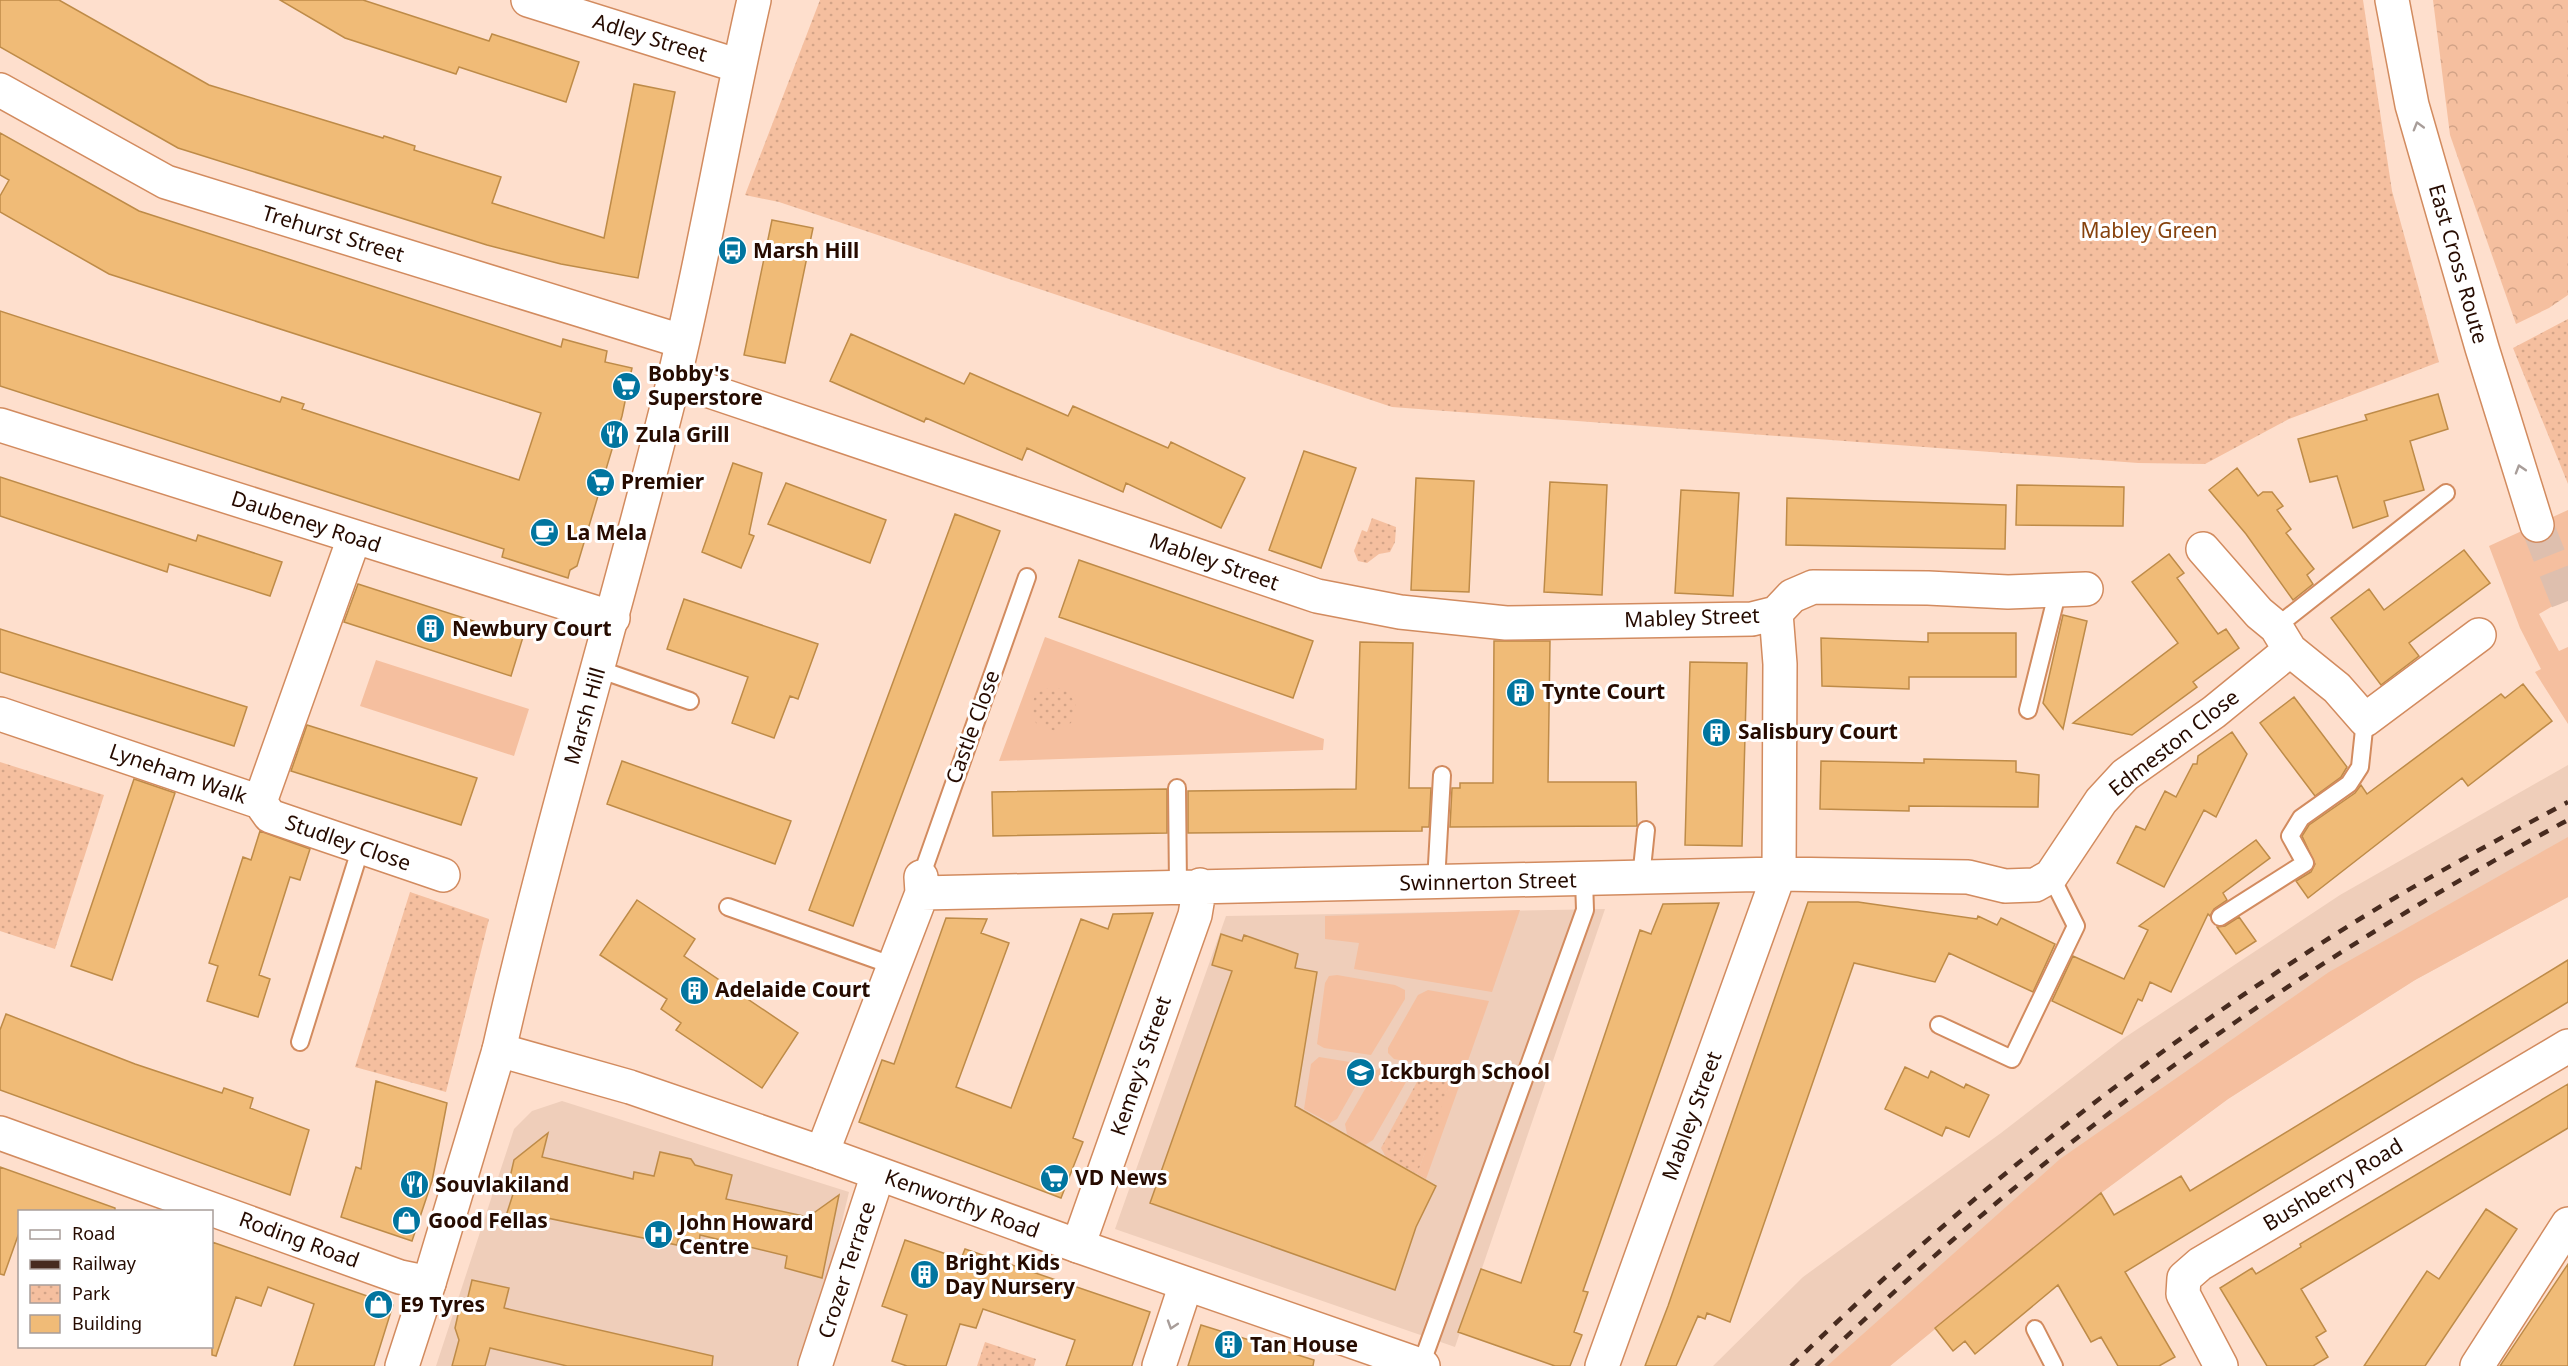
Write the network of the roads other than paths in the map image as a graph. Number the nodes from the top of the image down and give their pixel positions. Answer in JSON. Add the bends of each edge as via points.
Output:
{"nodes":[{"id":1,"x":528,"y":0,"type":"edge"},
{"id":2,"x":753,"y":0,"type":"edge"},
{"id":3,"x":2392,"y":0,"type":"edge"},
{"id":4,"x":739,"y":66,"type":"junction"},
{"id":5,"x":0,"y":90,"type":"edge"},
{"id":6,"x":681,"y":341,"type":"junction"},
{"id":7,"x":674,"y":379,"type":"junction"},
{"id":8,"x":0,"y":424,"type":"edge"},
{"id":9,"x":2446,"y":493,"type":"dead end"},
{"id":10,"x":2537,"y":525,"type":"tunnel mouth"},
{"id":11,"x":354,"y":538,"type":"junction"},
{"id":12,"x":2203,"y":549,"type":"dead end"},
{"id":13,"x":1027,"y":577,"type":"dead end"},
{"id":14,"x":2072,"y":590,"type":"joint"},
{"id":15,"x":1776,"y":613,"type":"junction"},
{"id":16,"x":613,"y":618,"type":"junction"},
{"id":17,"x":2479,"y":635,"type":"dead end"},
{"id":18,"x":2283,"y":638,"type":"junction"},
{"id":19,"x":598,"y":669,"type":"junction"},
{"id":20,"x":690,"y":700,"type":"dead end"},
{"id":21,"x":2028,"y":710,"type":"dead end"},
{"id":22,"x":0,"y":714,"type":"edge"},
{"id":23,"x":2365,"y":720,"type":"junction"},
{"id":24,"x":1442,"y":775,"type":"dead end"},
{"id":25,"x":1177,"y":788,"type":"dead end"},
{"id":26,"x":260,"y":802,"type":"junction"},
{"id":27,"x":1646,"y":830,"type":"dead end"},
{"id":28,"x":361,"y":847,"type":"junction"},
{"id":29,"x":1779,"y":874,"type":"junction"},
{"id":30,"x":443,"y":875,"type":"dead end"},
{"id":31,"x":2051,"y":876,"type":"junction"},
{"id":32,"x":1641,"y":878,"type":"junction"},
{"id":33,"x":1584,"y":880,"type":"junction"},
{"id":34,"x":1436,"y":882,"type":"junction"},
{"id":35,"x":921,"y":885,"type":"junction"},
{"id":36,"x":1189,"y":886,"type":"junction"},
{"id":37,"x":728,"y":907,"type":"dead end"},
{"id":38,"x":2220,"y":917,"type":"dead end"},
{"id":39,"x":894,"y":966,"type":"junction"},
{"id":40,"x":1940,"y":1025,"type":"dead end"},
{"id":41,"x":300,"y":1042,"type":"dead end"},
{"id":42,"x":2568,"y":1046,"type":"edge"},
{"id":43,"x":499,"y":1050,"type":"junction"},
{"id":44,"x":0,"y":1133,"type":"edge"},
{"id":45,"x":822,"y":1153,"type":"junction"},
{"id":46,"x":878,"y":1174,"type":"junction"},
{"id":47,"x":2568,"y":1224,"type":"edge"},
{"id":48,"x":1078,"y":1246,"type":"junction"},
{"id":49,"x":429,"y":1283,"type":"junction"},
{"id":50,"x":1186,"y":1284,"type":"junction"},
{"id":51,"x":2035,"y":1329,"type":"dead end"},
{"id":52,"x":402,"y":1366,"type":"edge"},
{"id":53,"x":815,"y":1366,"type":"edge"},
{"id":54,"x":1159,"y":1366,"type":"edge"},
{"id":55,"x":1422,"y":1366,"type":"edge"},
{"id":56,"x":1602,"y":1366,"type":"edge"},
{"id":57,"x":2055,"y":1366,"type":"edge"},
{"id":58,"x":2221,"y":1366,"type":"edge"},
{"id":59,"x":2476,"y":1366,"type":"edge"}],
"edges":[{"from":1,"to":4,"type":"main road","name":"Adley Street"},
{"from":2,"to":4,"type":"main road","name":"Marsh Hill"},
{"from":10,"to":3,"type":"main road","name":"East Cross Route","one_way":true,"via":[[2412,105]]},
{"from":4,"to":6,"type":"main road","name":"Marsh Hill"},
{"from":5,"to":6,"type":"main road","name":"Trehurst Street","via":[[166,182]]},
{"from":6,"to":7,"type":"main road","name":"Marsh Hill"},
{"from":7,"to":15,"type":"main road","name":"Mabley Street","via":[[1317,596],[1400,612],[1506,623],[1752,619]]},
{"from":7,"to":16,"type":"main road","name":"Marsh Hill"},
{"from":8,"to":11,"type":"main road","name":"Daubeney Road"},
{"from":9,"to":18,"type":"lane"},
{"from":11,"to":16,"type":"main road","name":"Daubeney Road"},
{"from":11,"to":26,"type":"main road","name":"Lyneham Walk"},
{"from":12,"to":18,"type":"main road"},
{"from":13,"to":35,"type":"lane","name":"Castle Close"},
{"from":14,"to":15,"type":"main road","name":"Mabley Street","via":[[1813,587],[1792,596]]},
{"from":14,"to":21,"type":"lane"},
{"from":15,"to":29,"type":"main road","name":"Mabley Street","via":[[1780,664]]},
{"from":16,"to":19,"type":"main road","name":"Marsh Hill"},
{"from":17,"to":23,"type":"main road"},
{"from":18,"to":23,"type":"main road"},
{"from":18,"to":31,"type":"main road","name":"Edmeston Close","via":[[2214,712],[2125,775],[2101,801]]},
{"from":19,"to":20,"type":"lane"},
{"from":19,"to":43,"type":"main road","name":"Marsh Hill","via":[[519,961]]},
{"from":22,"to":26,"type":"main road","name":"Lyneham Walk"},
{"from":23,"to":38,"type":"lane","via":[[2360,767],[2349,784],[2301,818],[2290,836],[2305,862]]},
{"from":24,"to":34,"type":"lane"},
{"from":25,"to":36,"type":"lane"},
{"from":26,"to":28,"type":"main road","name":"Studley Close","via":[[270,816]]},
{"from":27,"to":32,"type":"lane"},
{"from":28,"to":30,"type":"main road","name":"Studley Close"},
{"from":28,"to":41,"type":"lane"},
{"from":29,"to":31,"type":"main road","name":"Swinnerton Street","via":[[1968,877],[2005,886],[2035,885]]},
{"from":29,"to":32,"type":"main road","name":"Swinnerton Street"},
{"from":29,"to":56,"type":"main road","name":"Mabley Street"},
{"from":31,"to":40,"type":"lane","via":[[2076,926],[2012,1059]]},
{"from":32,"to":33,"type":"main road","name":"Swinnerton Street"},
{"from":33,"to":34,"type":"main road","name":"Swinnerton Street"},
{"from":33,"to":55,"type":"lane","via":[[1585,910]]},
{"from":34,"to":36,"type":"main road","name":"Swinnerton Street"},
{"from":35,"to":36,"type":"main road","name":"Swinnerton Street"},
{"from":35,"to":39,"type":"main road"},
{"from":36,"to":48,"type":"main road","name":"Kemey's Street","via":[[1195,915]]},
{"from":37,"to":39,"type":"lane"},
{"from":39,"to":45,"type":"main road"},
{"from":42,"to":58,"type":"main road","name":"Bushberry Road","via":[[2200,1264],[2184,1278],[2183,1294]]},
{"from":43,"to":45,"type":"main road","name":"Kenworthy Road","via":[[630,1087]]},
{"from":43,"to":49,"type":"main road","name":"Marsh Hill"},
{"from":44,"to":49,"type":"main road","name":"Roding Road","via":[[400,1277]]},
{"from":45,"to":46,"type":"main road","name":"Kenworthy Road"},
{"from":46,"to":48,"type":"main road","name":"Kenworthy Road"},
{"from":46,"to":53,"type":"main road","name":"Crozer Terrace"},
{"from":47,"to":59,"type":"main road"},
{"from":48,"to":50,"type":"main road","name":"Kenworthy Road"},
{"from":49,"to":52,"type":"main road","name":"Marsh Hill"},
{"from":50,"to":54,"type":"main road","one_way":true},
{"from":50,"to":55,"type":"main road","name":"Kenworthy Road"},
{"from":51,"to":57,"type":"lane"}]}
